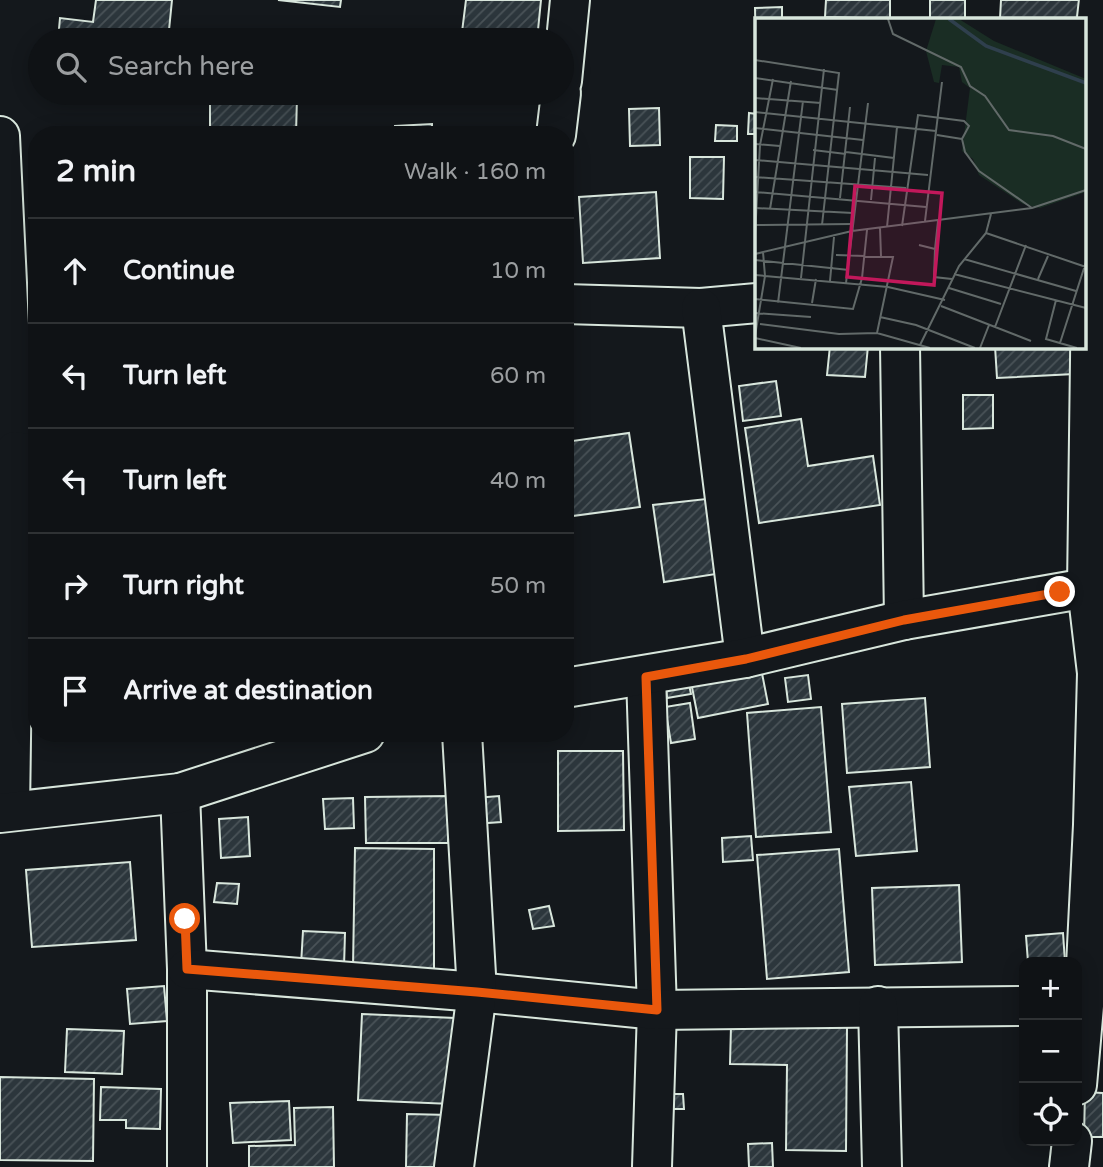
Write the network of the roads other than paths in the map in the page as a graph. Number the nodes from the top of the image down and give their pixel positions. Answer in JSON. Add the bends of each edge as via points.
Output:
{"nodes":[{"id":1,"x":570,"y":0,"type":"edge"},
{"id":2,"x":910,"y":0,"type":"edge"},
{"id":3,"x":1099,"y":0,"type":"edge"},
{"id":4,"x":910,"y":18,"type":"edge"},
{"id":5,"x":567,"y":28,"type":"edge"},
{"id":6,"x":1095,"y":99,"type":"edge"},
{"id":7,"x":560,"y":105,"type":"edge"},
{"id":8,"x":557,"y":126,"type":"edge"},
{"id":9,"x":0,"y":136,"type":"edge"},
{"id":10,"x":1093,"y":284,"type":"edge"},
{"id":11,"x":755,"y":303,"type":"edge"},
{"id":12,"x":574,"y":304,"type":"edge"},
{"id":13,"x":701,"y":308,"type":"junction"},
{"id":14,"x":900,"y":348,"type":"edge"},
{"id":15,"x":26,"y":453,"type":"edge"},
{"id":16,"x":1095,"y":584,"type":"edge"},
{"id":17,"x":904,"y":620,"type":"junction"},
{"id":18,"x":746,"y":659,"type":"junction"},
{"id":19,"x":1100,"y":673,"type":"edge"},
{"id":20,"x":646,"y":677,"type":"junction"},
{"id":21,"x":574,"y":687,"type":"edge"},
{"id":22,"x":337,"y":742,"type":"edge"},
{"id":23,"x":463,"y":742,"type":"edge"},
{"id":24,"x":180,"y":793,"type":"junction"},
{"id":25,"x":5,"y":812,"type":"edge"},
{"id":26,"x":1098,"y":825,"type":"edge"},
{"id":27,"x":187,"y":969,"type":"junction"},
{"id":28,"x":477,"y":992,"type":"junction"},
{"id":29,"x":878,"y":1006,"type":"junction"},
{"id":30,"x":1019,"y":1006,"type":"edge"},
{"id":31,"x":1088,"y":1006,"type":"edge"},
{"id":32,"x":657,"y":1010,"type":"junction"},
{"id":33,"x":1077,"y":1083,"type":"edge"},
{"id":34,"x":1071,"y":1146,"type":"edge"},
{"id":35,"x":187,"y":1167,"type":"edge"},
{"id":36,"x":454,"y":1167,"type":"edge"},
{"id":37,"x":652,"y":1167,"type":"edge"},
{"id":38,"x":882,"y":1167,"type":"edge"},
{"id":39,"x":1069,"y":1167,"type":"edge"}],
"edges":[{"from":1,"to":5,"type":"street"},
{"from":2,"to":4,"type":"street"},
{"from":3,"to":6,"type":"street"},
{"from":6,"to":10,"type":"street"},
{"from":7,"to":8,"type":"street"},
{"from":9,"to":15,"type":"street"},
{"from":10,"to":16,"type":"street"},
{"from":11,"to":13,"type":"street"},
{"from":12,"to":13,"type":"street"},
{"from":13,"to":18,"type":"street"},
{"from":14,"to":17,"type":"street"},
{"from":15,"to":25,"type":"street"},
{"from":16,"to":17,"type":"street"},
{"from":16,"to":19,"type":"street"},
{"from":17,"to":18,"type":"street"},
{"from":18,"to":20,"type":"street"},
{"from":19,"to":26,"type":"street"},
{"from":20,"to":21,"type":"street"},
{"from":20,"to":32,"type":"street"},
{"from":22,"to":24,"type":"street"},
{"from":23,"to":28,"type":"street"},
{"from":24,"to":25,"type":"street"},
{"from":24,"to":27,"type":"street"},
{"from":26,"to":31,"type":"street"},
{"from":27,"to":28,"type":"street"},
{"from":27,"to":35,"type":"street"},
{"from":28,"to":32,"type":"street"},
{"from":28,"to":36,"type":"street"},
{"from":29,"to":30,"type":"street"},
{"from":29,"to":32,"type":"street"},
{"from":29,"to":38,"type":"street"},
{"from":31,"to":33,"type":"street"},
{"from":32,"to":37,"type":"street"},
{"from":34,"to":39,"type":"street"}]}
